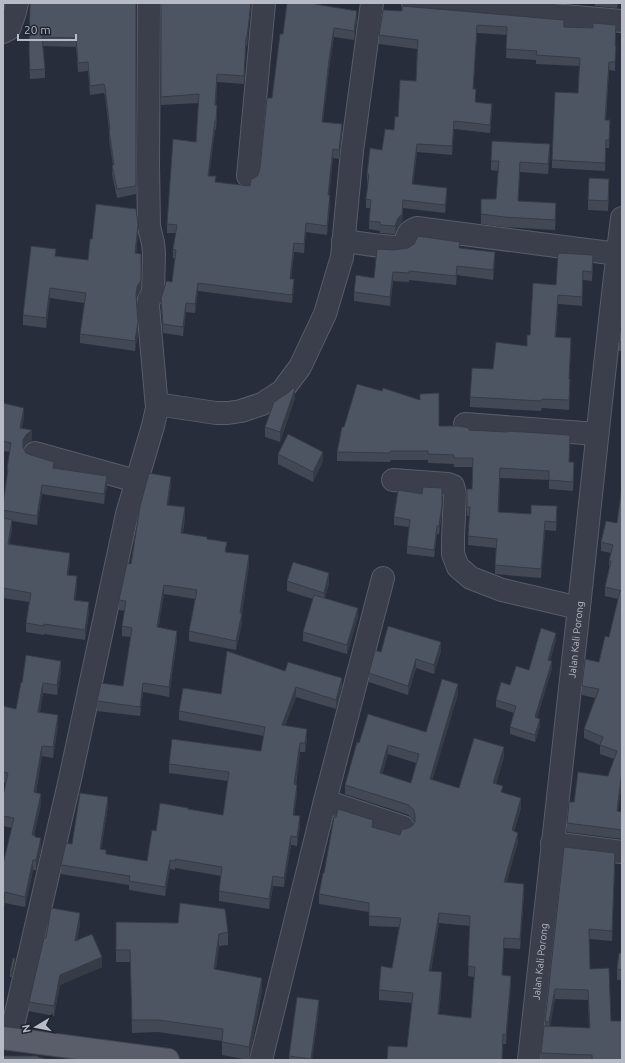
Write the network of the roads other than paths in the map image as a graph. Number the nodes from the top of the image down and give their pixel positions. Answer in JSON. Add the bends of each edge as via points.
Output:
{"nodes":[{"id":1,"x":17,"y":3,"type":"edge"},
{"id":2,"x":149,"y":3,"type":"edge"},
{"id":3,"x":264,"y":3,"type":"edge"},
{"id":4,"x":372,"y":3,"type":"edge"},
{"id":5,"x":413,"y":3,"type":"edge"},
{"id":6,"x":622,"y":20,"type":"edge"},
{"id":7,"x":3,"y":32,"type":"edge"},
{"id":8,"x":248,"y":176,"type":"dead end"},
{"id":9,"x":620,"y":238,"type":"edge"},
{"id":10,"x":343,"y":241,"type":"junction"},
{"id":11,"x":155,"y":417,"type":"junction"},
{"id":12,"x":465,"y":424,"type":"dead end"},
{"id":13,"x":597,"y":434,"type":"junction"},
{"id":14,"x":35,"y":453,"type":"dead end"},
{"id":15,"x":393,"y":480,"type":"dead end"},
{"id":16,"x":136,"y":481,"type":"junction"},
{"id":17,"x":383,"y":578,"type":"dead end"},
{"id":18,"x":579,"y":608,"type":"junction"},
{"id":19,"x":325,"y":801,"type":"junction"},
{"id":20,"x":403,"y":827,"type":"edge"},
{"id":21,"x":552,"y":843,"type":"junction"},
{"id":22,"x":622,"y":852,"type":"edge"},
{"id":23,"x":6,"y":1038,"type":"edge"},
{"id":24,"x":168,"y":1060,"type":"edge"},
{"id":25,"x":261,"y":1060,"type":"edge"},
{"id":26,"x":529,"y":1060,"type":"edge"}],
"edges":[{"from":1,"to":7,"type":"street","via":[[9,29]]},
{"from":2,"to":11,"type":"street","via":[[149,227],[154,260],[153,294],[148,306]]},
{"from":3,"to":8,"type":"street"},
{"from":4,"to":10,"type":"street"},
{"from":5,"to":6,"type":"street"},
{"from":9,"to":10,"type":"street","via":[[418,228],[407,234],[404,245],[400,247]]},
{"from":9,"to":13,"type":"street","name":"Jalan Kali Porong"},
{"from":10,"to":11,"type":"street","via":[[342,258],[326,314],[300,367],[282,391],[262,404],[241,411],[216,413],[163,406]]},
{"from":11,"to":16,"type":"street"},
{"from":12,"to":13,"type":"street"},
{"from":13,"to":18,"type":"street","name":"Jalan Kali Porong"},
{"from":14,"to":16,"type":"street"},
{"from":15,"to":18,"type":"street","via":[[454,486],[456,494],[453,554],[458,567],[471,578],[502,590]]},
{"from":16,"to":23,"type":"street","via":[[70,779]]},
{"from":17,"to":19,"type":"street"},
{"from":18,"to":21,"type":"street","name":"Jalan Kali Porong"},
{"from":19,"to":20,"type":"street"},
{"from":19,"to":25,"type":"street"},
{"from":21,"to":22,"type":"street"},
{"from":21,"to":26,"type":"street","name":"Jalan Kali Porong"},
{"from":23,"to":24,"type":"main road"}]}
